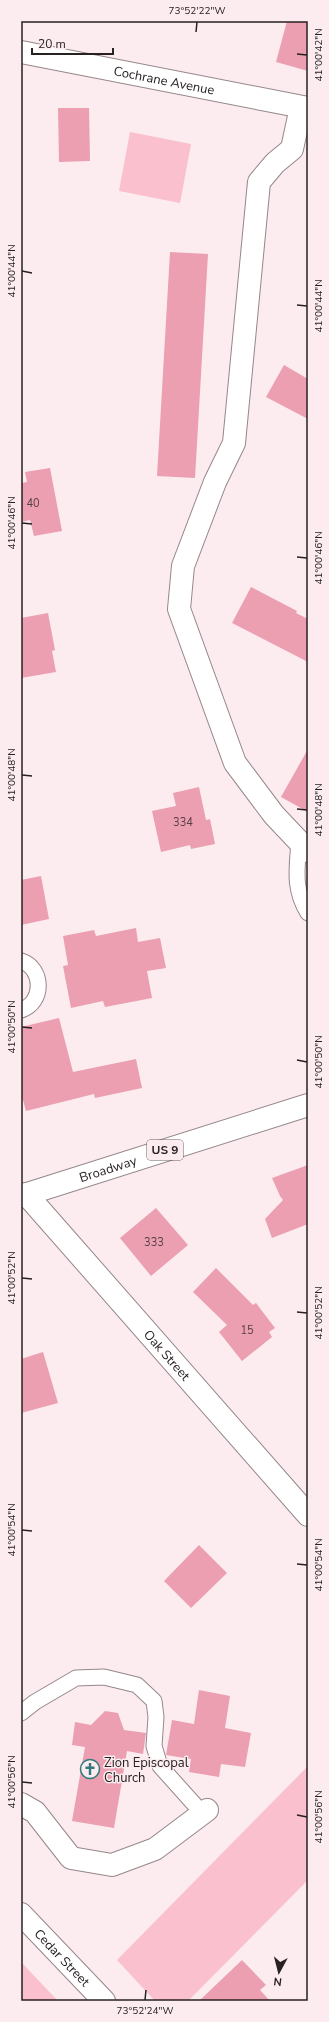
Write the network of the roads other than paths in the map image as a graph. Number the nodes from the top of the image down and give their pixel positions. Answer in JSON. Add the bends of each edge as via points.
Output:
{"nodes":[{"id":1,"x":21,"y":52,"type":"edge"},
{"id":2,"x":305,"y":107,"type":"edge"},
{"id":3,"x":303,"y":846,"type":"edge"},
{"id":4,"x":308,"y":913,"type":"edge"},
{"id":5,"x":21,"y":961,"type":"edge"},
{"id":6,"x":21,"y":1010,"type":"edge"},
{"id":7,"x":308,"y":1105,"type":"edge"},
{"id":8,"x":24,"y":1195,"type":"edge"},
{"id":9,"x":308,"y":1515,"type":"edge"},
{"id":10,"x":21,"y":1713,"type":"edge"},
{"id":11,"x":21,"y":1804,"type":"edge"},
{"id":12,"x":205,"y":1812,"type":"joint"},
{"id":13,"x":21,"y":1914,"type":"edge"},
{"id":14,"x":104,"y":2001,"type":"edge"}],
"edges":[{"from":1,"to":2,"type":"street","name":"Cochrane Avenue"},
{"from":2,"to":3,"type":"street","via":[[292,149],[275,163],[259,182],[234,443],[215,482],[183,566],[180,609],[235,763],[274,815]]},
{"from":3,"to":4,"type":"lane","via":[[296,880],[300,901]]},
{"from":5,"to":6,"type":"lane","via":[[32,967],[38,977],[40,989],[34,1001]]},
{"from":7,"to":8,"type":"street","name":"Broadway","number":"US 9"},
{"from":8,"to":9,"type":"street","name":"Oak Street"},
{"from":10,"to":12,"type":"lane","via":[[76,1678],[104,1677],[137,1685],[154,1701],[154,1746],[160,1766]]},
{"from":11,"to":12,"type":"street","via":[[34,1812],[71,1858],[112,1865],[155,1849]]},
{"from":13,"to":14,"type":"street","name":"Cedar Street"}]}
